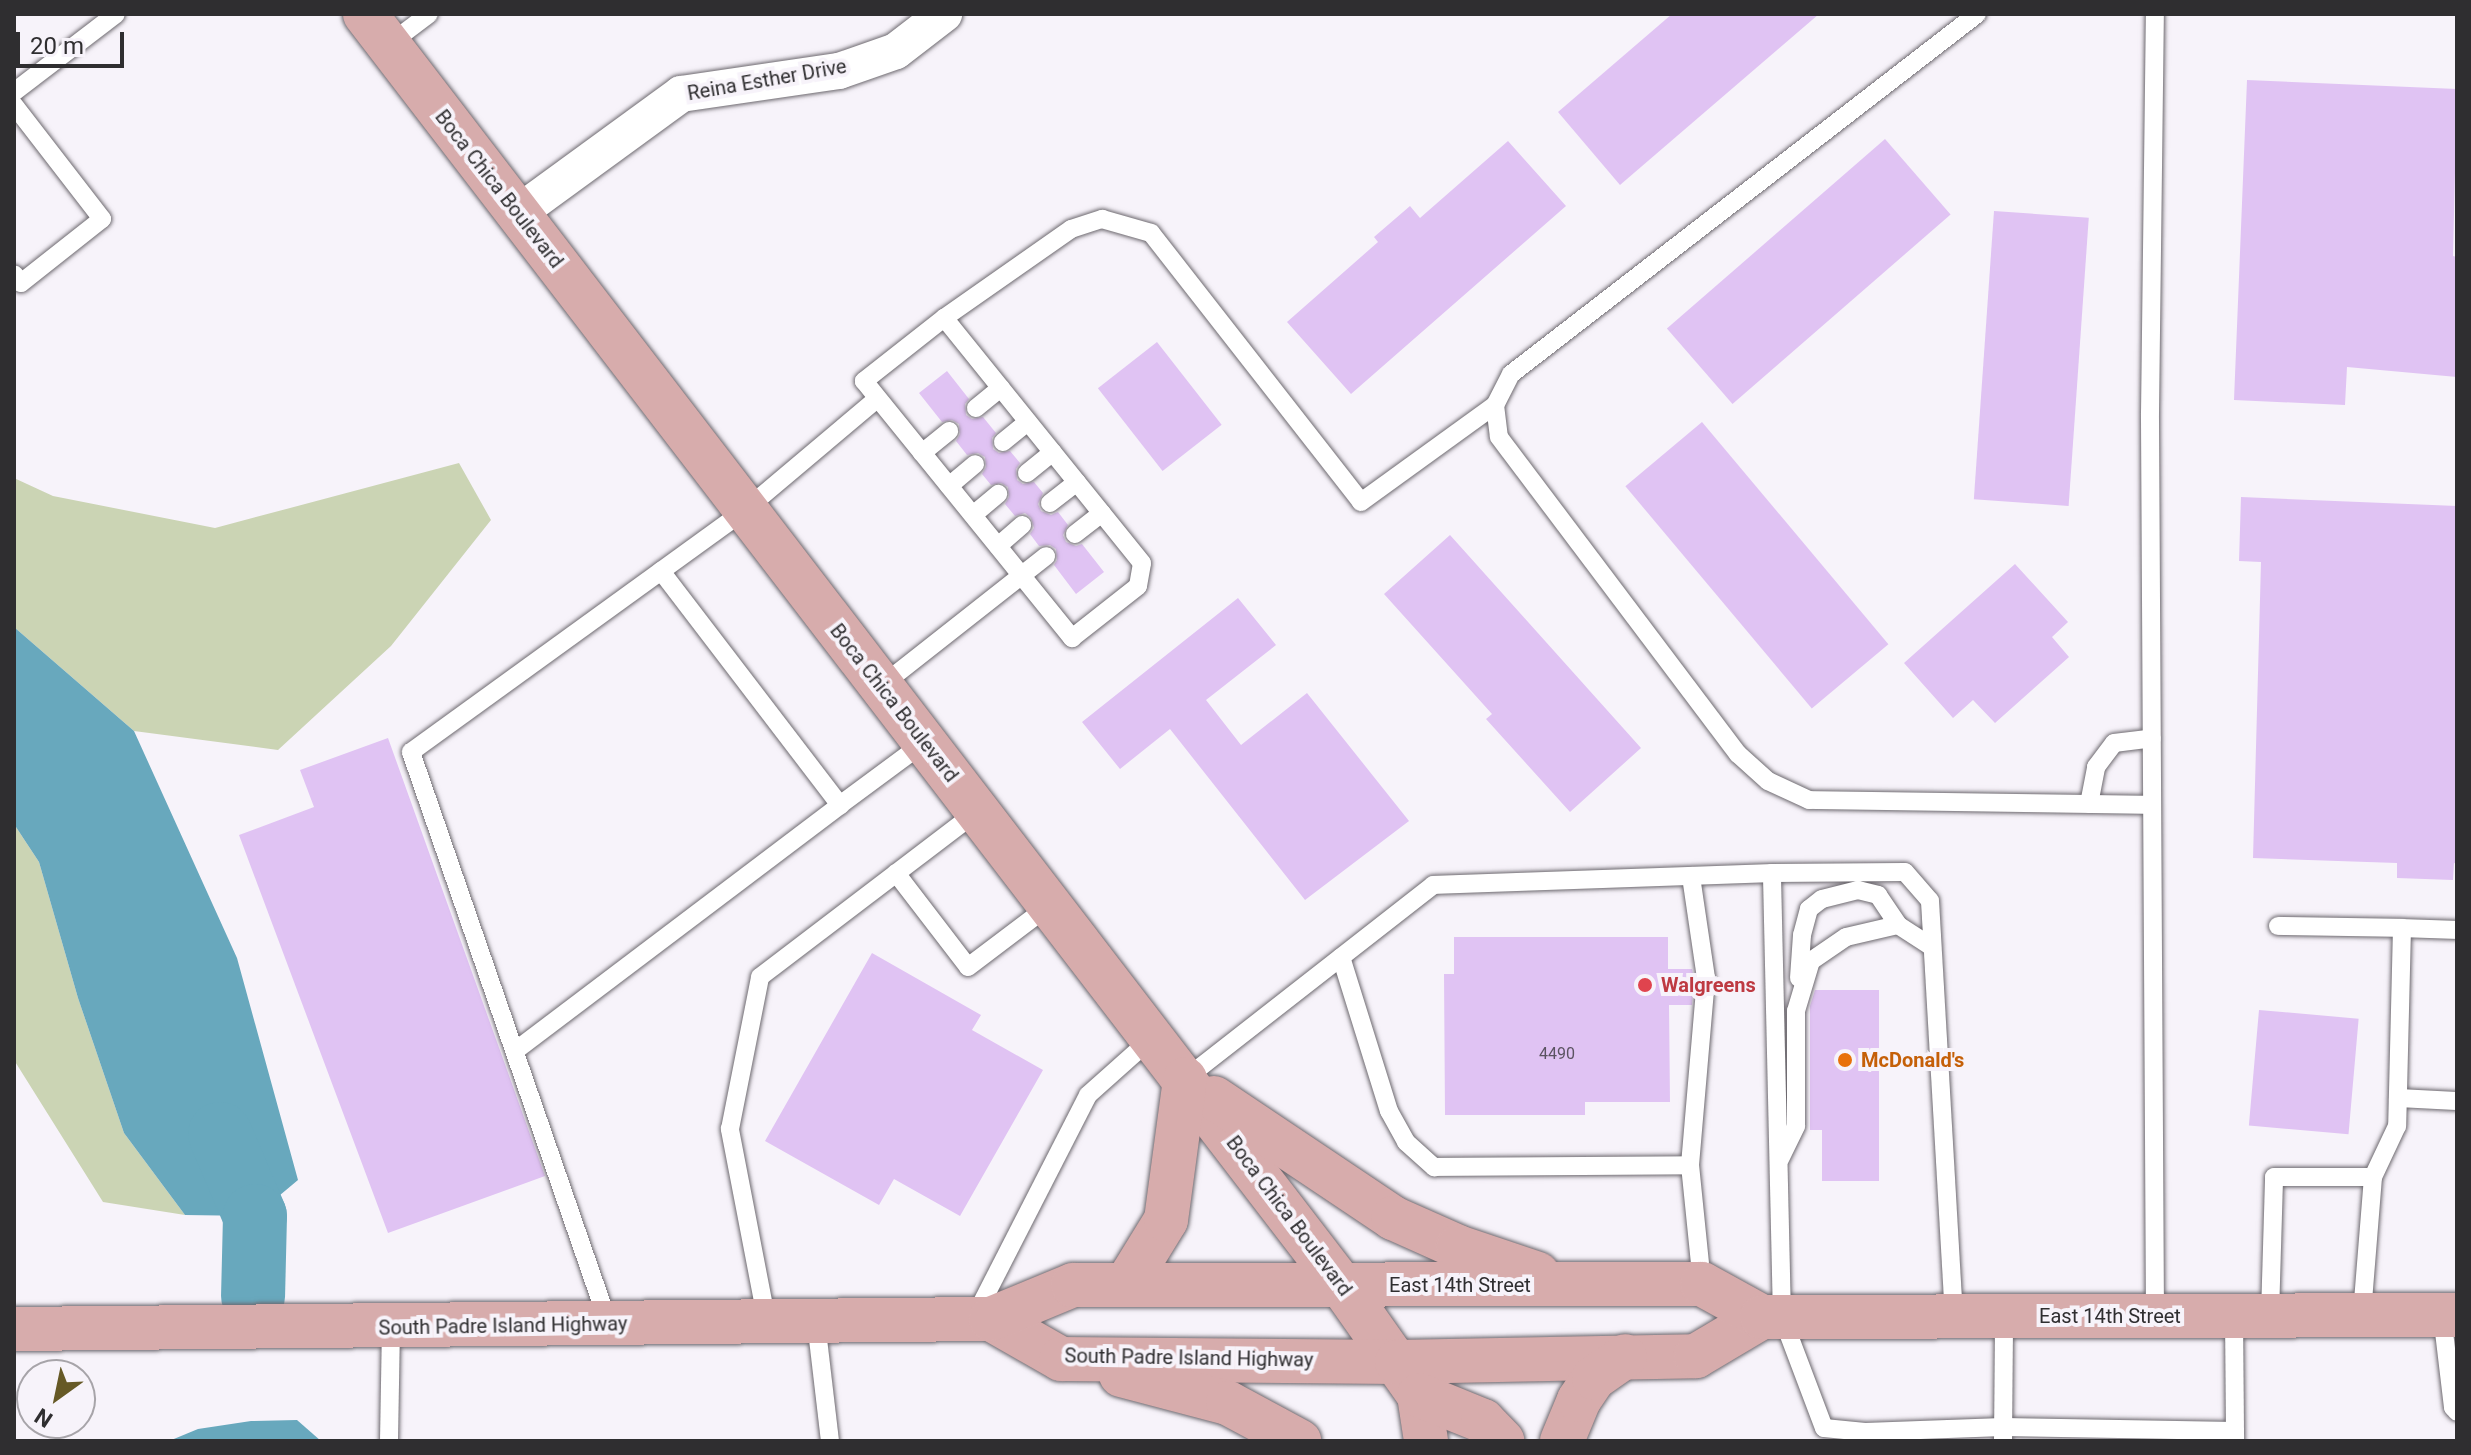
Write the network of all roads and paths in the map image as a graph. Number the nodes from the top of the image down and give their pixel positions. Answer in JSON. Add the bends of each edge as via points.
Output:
{"nodes":[{"id":1,"x":116,"y":14,"type":"edge"},
{"id":2,"x":429,"y":14,"type":"edge"},
{"id":3,"x":944,"y":14,"type":"edge"},
{"id":4,"x":1977,"y":14,"type":"edge"},
{"id":5,"x":2155,"y":14,"type":"edge"},
{"id":6,"x":376,"y":29,"type":"edge"},
{"id":7,"x":14,"y":92,"type":"edge"},
{"id":8,"x":14,"y":105,"type":"edge"},
{"id":9,"x":518,"y":213,"type":"junction"},
{"id":10,"x":14,"y":274,"type":"edge"},
{"id":11,"x":944,"y":318,"type":"junction"},
{"id":12,"x":1001,"y":388,"type":"junction"},
{"id":13,"x":877,"y":399,"type":"junction"},
{"id":14,"x":1495,"y":405,"type":"junction"},
{"id":15,"x":976,"y":408,"type":"dead end"},
{"id":16,"x":1028,"y":422,"type":"junction"},
{"id":17,"x":949,"y":431,"type":"dead end"},
{"id":18,"x":1003,"y":442,"type":"dead end"},
{"id":19,"x":1053,"y":452,"type":"junction"},
{"id":20,"x":922,"y":453,"type":"junction"},
{"id":21,"x":975,"y":464,"type":"dead end"},
{"id":22,"x":1027,"y":473,"type":"dead end"},
{"id":23,"x":1077,"y":482,"type":"junction"},
{"id":24,"x":949,"y":486,"type":"junction"},
{"id":25,"x":998,"y":494,"type":"dead end"},
{"id":26,"x":1050,"y":503,"type":"dead end"},
{"id":27,"x":745,"y":510,"type":"junction"},
{"id":28,"x":1102,"y":513,"type":"junction"},
{"id":29,"x":973,"y":515,"type":"junction"},
{"id":30,"x":1022,"y":525,"type":"dead end"},
{"id":31,"x":1075,"y":534,"type":"dead end"},
{"id":32,"x":998,"y":546,"type":"junction"},
{"id":33,"x":1046,"y":556,"type":"dead end"},
{"id":34,"x":661,"y":571,"type":"junction"},
{"id":35,"x":1022,"y":575,"type":"junction"},
{"id":36,"x":881,"y":686,"type":"junction"},
{"id":37,"x":2152,"y":738,"type":"junction"},
{"id":38,"x":925,"y":742,"type":"junction"},
{"id":39,"x":2089,"y":804,"type":"junction"},
{"id":40,"x":840,"y":805,"type":"junction"},
{"id":41,"x":2152,"y":805,"type":"junction"},
{"id":42,"x":978,"y":811,"type":"junction"},
{"id":43,"x":896,"y":873,"type":"junction"},
{"id":44,"x":1772,"y":873,"type":"junction"},
{"id":45,"x":1691,"y":876,"type":"junction"},
{"id":46,"x":1050,"y":905,"type":"junction"},
{"id":47,"x":1898,"y":925,"type":"junction"},
{"id":48,"x":2278,"y":926,"type":"dead end"},
{"id":49,"x":2402,"y":928,"type":"junction"},
{"id":50,"x":2457,"y":930,"type":"edge"},
{"id":51,"x":1932,"y":947,"type":"junction"},
{"id":52,"x":1341,"y":957,"type":"junction"},
{"id":53,"x":1796,"y":1011,"type":"junction"},
{"id":54,"x":1153,"y":1037,"type":"junction"},
{"id":55,"x":515,"y":1051,"type":"junction"},
{"id":56,"x":1185,"y":1079,"type":"junction"},
{"id":57,"x":2398,"y":1098,"type":"junction"},
{"id":58,"x":2457,"y":1101,"type":"edge"},
{"id":59,"x":1779,"y":1161,"type":"junction"},
{"id":60,"x":1690,"y":1165,"type":"junction"},
{"id":61,"x":2373,"y":1177,"type":"junction"},
{"id":62,"x":1702,"y":1284,"type":"junction"},
{"id":63,"x":1126,"y":1285,"type":"junction"},
{"id":64,"x":1571,"y":1285,"type":"junction"},
{"id":65,"x":1342,"y":1286,"type":"junction"},
{"id":66,"x":2252,"y":1315,"type":"junction"},
{"id":67,"x":2362,"y":1315,"type":"junction"},
{"id":68,"x":2449,"y":1315,"type":"edge"},
{"id":69,"x":1954,"y":1316,"type":"junction"},
{"id":70,"x":2004,"y":1316,"type":"junction"},
{"id":71,"x":2155,"y":1316,"type":"junction"},
{"id":72,"x":1772,"y":1317,"type":"junction"},
{"id":73,"x":982,"y":1320,"type":"junction"},
{"id":74,"x":816,"y":1322,"type":"junction"},
{"id":75,"x":767,"y":1323,"type":"junction"},
{"id":76,"x":609,"y":1325,"type":"junction"},
{"id":77,"x":391,"y":1328,"type":"junction"},
{"id":78,"x":14,"y":1329,"type":"edge"},
{"id":79,"x":1625,"y":1356,"type":"junction"},
{"id":80,"x":1061,"y":1359,"type":"junction"},
{"id":81,"x":1408,"y":1378,"type":"junction"},
{"id":82,"x":2457,"y":1412,"type":"edge"},
{"id":83,"x":2003,"y":1434,"type":"edge"},
{"id":84,"x":2235,"y":1436,"type":"edge"},
{"id":85,"x":1865,"y":1437,"type":"edge"},
{"id":86,"x":389,"y":1441,"type":"edge"},
{"id":87,"x":830,"y":1441,"type":"edge"},
{"id":88,"x":1299,"y":1441,"type":"edge"},
{"id":89,"x":1426,"y":1441,"type":"edge"},
{"id":90,"x":1502,"y":1441,"type":"edge"},
{"id":91,"x":1562,"y":1441,"type":"edge"}],
"edges":[{"from":1,"to":7,"type":"lane"},
{"from":2,"to":6,"type":"lane"},
{"from":3,"to":9,"type":"street","name":"Reina Esther Drive","via":[[896,51],[839,71],[681,94]]},
{"from":4,"to":14,"type":"lane","via":[[1511,374]]},
{"from":5,"to":37,"type":"lane"},
{"from":6,"to":9,"type":"main road","name":"Boca Chica Boulevard"},
{"from":8,"to":10,"type":"lane","via":[[102,219],[21,283]]},
{"from":9,"to":27,"type":"main road","name":"Boca Chica Boulevard"},
{"from":11,"to":12,"type":"lane"},
{"from":11,"to":13,"type":"lane","via":[[864,381]]},
{"from":11,"to":14,"type":"lane","via":[[1071,229],[1102,219],[1151,233],[1361,502]]},
{"from":12,"to":15,"type":"lane"},
{"from":12,"to":16,"type":"lane"},
{"from":13,"to":20,"type":"lane"},
{"from":13,"to":27,"type":"lane"},
{"from":14,"to":39,"type":"lane","via":[[1499,437],[1738,754],[1768,781],[1809,800]]},
{"from":16,"to":18,"type":"lane"},
{"from":16,"to":19,"type":"lane"},
{"from":17,"to":20,"type":"lane"},
{"from":19,"to":22,"type":"lane"},
{"from":19,"to":23,"type":"lane"},
{"from":20,"to":24,"type":"lane"},
{"from":21,"to":24,"type":"lane"},
{"from":23,"to":26,"type":"lane"},
{"from":23,"to":28,"type":"lane"},
{"from":24,"to":29,"type":"lane"},
{"from":25,"to":29,"type":"lane"},
{"from":27,"to":34,"type":"lane"},
{"from":27,"to":36,"type":"main road","name":"Boca Chica Boulevard"},
{"from":28,"to":31,"type":"lane"},
{"from":28,"to":35,"type":"lane","via":[[1142,563],[1138,586],[1072,638]]},
{"from":29,"to":32,"type":"lane"},
{"from":30,"to":32,"type":"lane"},
{"from":32,"to":35,"type":"lane"},
{"from":33,"to":35,"type":"lane"},
{"from":34,"to":40,"type":"lane"},
{"from":34,"to":55,"type":"lane","via":[[411,752]]},
{"from":35,"to":36,"type":"lane"},
{"from":36,"to":38,"type":"main road","name":"Boca Chica Boulevard"},
{"from":37,"to":39,"type":"lane","via":[[2114,743],[2096,767]]},
{"from":37,"to":41,"type":"lane"},
{"from":38,"to":40,"type":"lane"},
{"from":38,"to":42,"type":"main road","name":"Boca Chica Boulevard"},
{"from":39,"to":41,"type":"lane"},
{"from":40,"to":55,"type":"lane"},
{"from":41,"to":71,"type":"lane"},
{"from":42,"to":43,"type":"lane"},
{"from":42,"to":46,"type":"main road","name":"Boca Chica Boulevard"},
{"from":43,"to":46,"type":"lane","via":[[968,967]]},
{"from":43,"to":75,"type":"lane","via":[[760,977],[730,1129]]},
{"from":44,"to":45,"type":"lane"},
{"from":44,"to":51,"type":"lane","via":[[1905,872],[1930,901]]},
{"from":44,"to":59,"type":"lane"},
{"from":45,"to":52,"type":"lane","via":[[1433,885]]},
{"from":45,"to":60,"type":"lane","via":[[1706,978]]},
{"from":46,"to":54,"type":"main road","name":"Boca Chica Boulevard"},
{"from":47,"to":51,"type":"lane"},
{"from":47,"to":53,"type":"lane","via":[[1827,947],[1811,961]]},
{"from":47,"to":53,"type":"lane","via":[[1878,895],[1858,890],[1837,892],[1809,909]]},
{"from":48,"to":49,"type":"lane"},
{"from":49,"to":50,"type":"lane"},
{"from":49,"to":57,"type":"lane"},
{"from":51,"to":69,"type":"lane"},
{"from":52,"to":56,"type":"lane"},
{"from":52,"to":60,"type":"lane","via":[[1389,1111],[1406,1142],[1434,1167]]},
{"from":53,"to":59,"type":"lane","via":[[1796,1126]]},
{"from":54,"to":56,"type":"main road","name":"Boca Chica Boulevard"},
{"from":54,"to":73,"type":"lane","via":[[1088,1095]]},
{"from":55,"to":76,"type":"lane"},
{"from":56,"to":63,"type":"main road","via":[[1166,1220]]},
{"from":56,"to":64,"type":"main road","via":[[1393,1218],[1458,1247]]},
{"from":56,"to":65,"type":"main road","name":"Boca Chica Boulevard"},
{"from":57,"to":58,"type":"lane"},
{"from":57,"to":61,"type":"lane","via":[[2397,1126]]},
{"from":59,"to":72,"type":"lane"},
{"from":60,"to":62,"type":"lane"},
{"from":61,"to":66,"type":"lane","via":[[2274,1177]]},
{"from":61,"to":67,"type":"lane"},
{"from":62,"to":64,"type":"main road","name":"East 14th Street"},
{"from":62,"to":72,"type":"main road","name":"East 14th Street"},
{"from":63,"to":65,"type":"main road","name":"South Padre Island Highway"},
{"from":63,"to":73,"type":"main road","name":"South Padre Island Highway","via":[[1073,1285]]},
{"from":64,"to":65,"type":"main road","name":"East 14th Street"},
{"from":65,"to":81,"type":"main road","name":"Boca Chica Boulevard"},
{"from":66,"to":67,"type":"main road","name":"East 14th Street"},
{"from":66,"to":71,"type":"main road","name":"East 14th Street"},
{"from":66,"to":84,"type":"lane"},
{"from":67,"to":68,"type":"main road","name":"East 14th Street"},
{"from":68,"to":82,"type":"lane"},
{"from":69,"to":70,"type":"main road","name":"East 14th Street"},
{"from":69,"to":72,"type":"main road","name":"East 14th Street"},
{"from":70,"to":71,"type":"main road","name":"East 14th Street"},
{"from":70,"to":83,"type":"lane"},
{"from":72,"to":79,"type":"main road","via":[[1696,1356]]},
{"from":72,"to":85,"type":"lane","via":[[1824,1428]]},
{"from":73,"to":74,"type":"main road","name":"South Padre Island Highway"},
{"from":73,"to":80,"type":"main road","name":"South Padre Island Highway"},
{"from":74,"to":75,"type":"main road","name":"South Padre Island Highway"},
{"from":74,"to":87,"type":"lane"},
{"from":75,"to":76,"type":"main road","name":"South Padre Island Highway"},
{"from":76,"to":77,"type":"main road","name":"South Padre Island Highway"},
{"from":77,"to":78,"type":"main road","name":"South Padre Island Highway"},
{"from":77,"to":86,"type":"lane"},
{"from":79,"to":81,"type":"main road"},
{"from":79,"to":91,"type":"main road","via":[[1594,1378]]},
{"from":80,"to":81,"type":"main road","name":"South Padre Island Highway"},
{"from":80,"to":88,"type":"main road","via":[[1228,1403]]},
{"from":81,"to":89,"type":"main road","name":"Boca Chica Boulevard"},
{"from":81,"to":90,"type":"main road","via":[[1483,1421]]},
{"from":83,"to":84,"type":"lane"},
{"from":83,"to":85,"type":"lane"}]}
